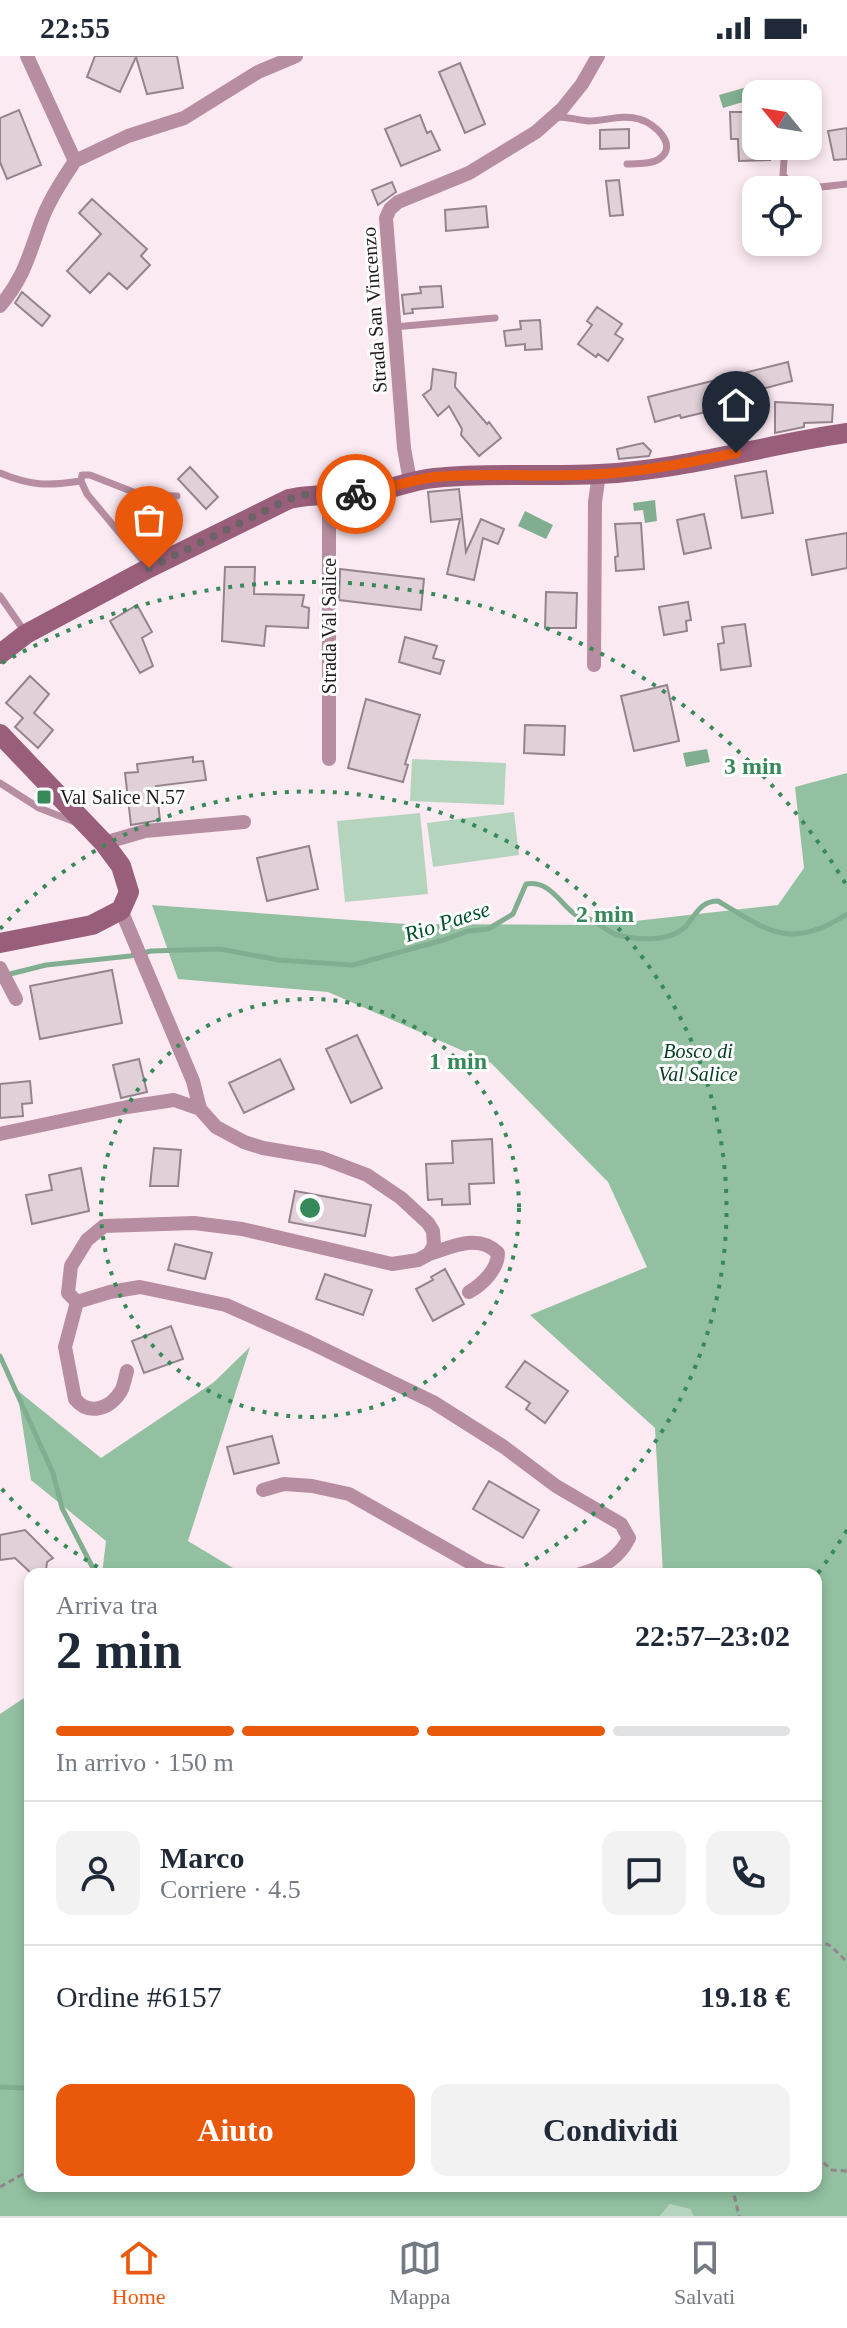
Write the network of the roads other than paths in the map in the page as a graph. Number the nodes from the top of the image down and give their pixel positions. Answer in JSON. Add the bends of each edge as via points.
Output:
{"nodes":[{"id":1,"x":27,"y":56,"type":"edge"},
{"id":2,"x":296,"y":56,"type":"edge"},
{"id":3,"x":598,"y":56,"type":"edge"},
{"id":4,"x":555,"y":117,"type":"junction"},
{"id":5,"x":784,"y":160,"type":"edge"},
{"id":6,"x":75,"y":161,"type":"junction"},
{"id":7,"x":627,"y":164,"type":"dead end"},
{"id":8,"x":847,"y":184,"type":"edge"},
{"id":9,"x":0,"y":306,"type":"edge"},
{"id":10,"x":495,"y":318,"type":"dead end"},
{"id":11,"x":394,"y":327,"type":"junction"},
{"id":12,"x":847,"y":433,"type":"edge"},
{"id":13,"x":599,"y":474,"type":"junction"},
{"id":14,"x":0,"y":475,"type":"edge"},
{"id":15,"x":81,"y":481,"type":"junction"},
{"id":16,"x":410,"y":481,"type":"junction"},
{"id":17,"x":329,"y":494,"type":"junction"},
{"id":18,"x":177,"y":496,"type":"dead end"},
{"id":19,"x":149,"y":568,"type":"junction"},
{"id":20,"x":0,"y":596,"type":"edge"},
{"id":21,"x":26,"y":634,"type":"junction"},
{"id":22,"x":0,"y":654,"type":"edge"},
{"id":23,"x":594,"y":665,"type":"dead end"},
{"id":24,"x":0,"y":734,"type":"edge"},
{"id":25,"x":329,"y":759,"type":"dead end"},
{"id":26,"x":0,"y":783,"type":"edge"},
{"id":27,"x":244,"y":822,"type":"dead end"},
{"id":28,"x":89,"y":827,"type":"junction"},
{"id":29,"x":104,"y":843,"type":"junction"},
{"id":30,"x":121,"y":910,"type":"junction"},
{"id":31,"x":0,"y":943,"type":"edge"},
{"id":32,"x":1,"y":970,"type":"edge"},
{"id":33,"x":13,"y":992,"type":"dead end"},
{"id":34,"x":200,"y":1109,"type":"junction"},
{"id":35,"x":0,"y":1134,"type":"edge"},
{"id":36,"x":429,"y":1254,"type":"junction"},
{"id":37,"x":469,"y":1292,"type":"dead end"},
{"id":38,"x":77,"y":1302,"type":"junction"},
{"id":39,"x":127,"y":1371,"type":"dead end"},
{"id":40,"x":263,"y":1490,"type":"dead end"},
{"id":41,"x":479,"y":1568,"type":"edge"},
{"id":42,"x":596,"y":1568,"type":"edge"}],
"edges":[{"from":1,"to":6,"type":"street"},
{"from":2,"to":6,"type":"street","via":[[258,72],[184,118]]},
{"from":3,"to":4,"type":"street","name":"Strada San Vincenzo"},
{"from":4,"to":7,"type":"lane","via":[[639,118],[660,131],[666,139],[662,158]]},
{"from":4,"to":11,"type":"street","name":"Strada San Vincenzo","via":[[469,173],[390,209],[385,233]]},
{"from":5,"to":8,"type":"lane","via":[[783,175],[790,184]]},
{"from":6,"to":9,"type":"street","via":[[57,187],[14,290]]},
{"from":10,"to":11,"type":"lane"},
{"from":11,"to":16,"type":"street","name":"Strada San Vincenzo"},
{"from":12,"to":13,"type":"street","via":[[654,469]]},
{"from":13,"to":16,"type":"street"},
{"from":13,"to":23,"type":"street"},
{"from":14,"to":15,"type":"lane","via":[[50,486]]},
{"from":15,"to":18,"type":"lane","via":[[82,475],[90,475],[141,495]]},
{"from":15,"to":19,"type":"lane"},
{"from":16,"to":17,"type":"street","via":[[375,492]]},
{"from":17,"to":19,"type":"street","via":[[289,499]]},
{"from":17,"to":25,"type":"street","name":"Strada Val Salice"},
{"from":19,"to":21,"type":"street"},
{"from":20,"to":21,"type":"lane"},
{"from":21,"to":22,"type":"street"},
{"from":24,"to":28,"type":"street"},
{"from":26,"to":28,"type":"lane","via":[[39,808]]},
{"from":27,"to":29,"type":"street","via":[[145,831]]},
{"from":28,"to":29,"type":"street"},
{"from":29,"to":30,"type":"street","via":[[121,866],[129,892]]},
{"from":30,"to":31,"type":"street","via":[[92,925]]},
{"from":30,"to":34,"type":"street"},
{"from":32,"to":33,"type":"street"},
{"from":34,"to":35,"type":"street","via":[[174,1100]]},
{"from":34,"to":36,"type":"street","via":[[216,1127],[244,1142],[322,1158],[367,1175],[428,1223],[435,1239]]},
{"from":36,"to":37,"type":"street","via":[[472,1241],[494,1249],[499,1260],[483,1283]]},
{"from":36,"to":38,"type":"street","via":[[392,1264],[242,1229],[194,1223],[104,1226],[87,1240],[71,1266],[68,1293]]},
{"from":38,"to":39,"type":"street","via":[[65,1347],[80,1406],[101,1409],[112,1403]]},
{"from":38,"to":42,"type":"street","via":[[140,1287],[226,1305],[433,1402],[621,1524],[629,1538],[621,1554]]},
{"from":40,"to":41,"type":"street","via":[[284,1484],[349,1494]]}]}
